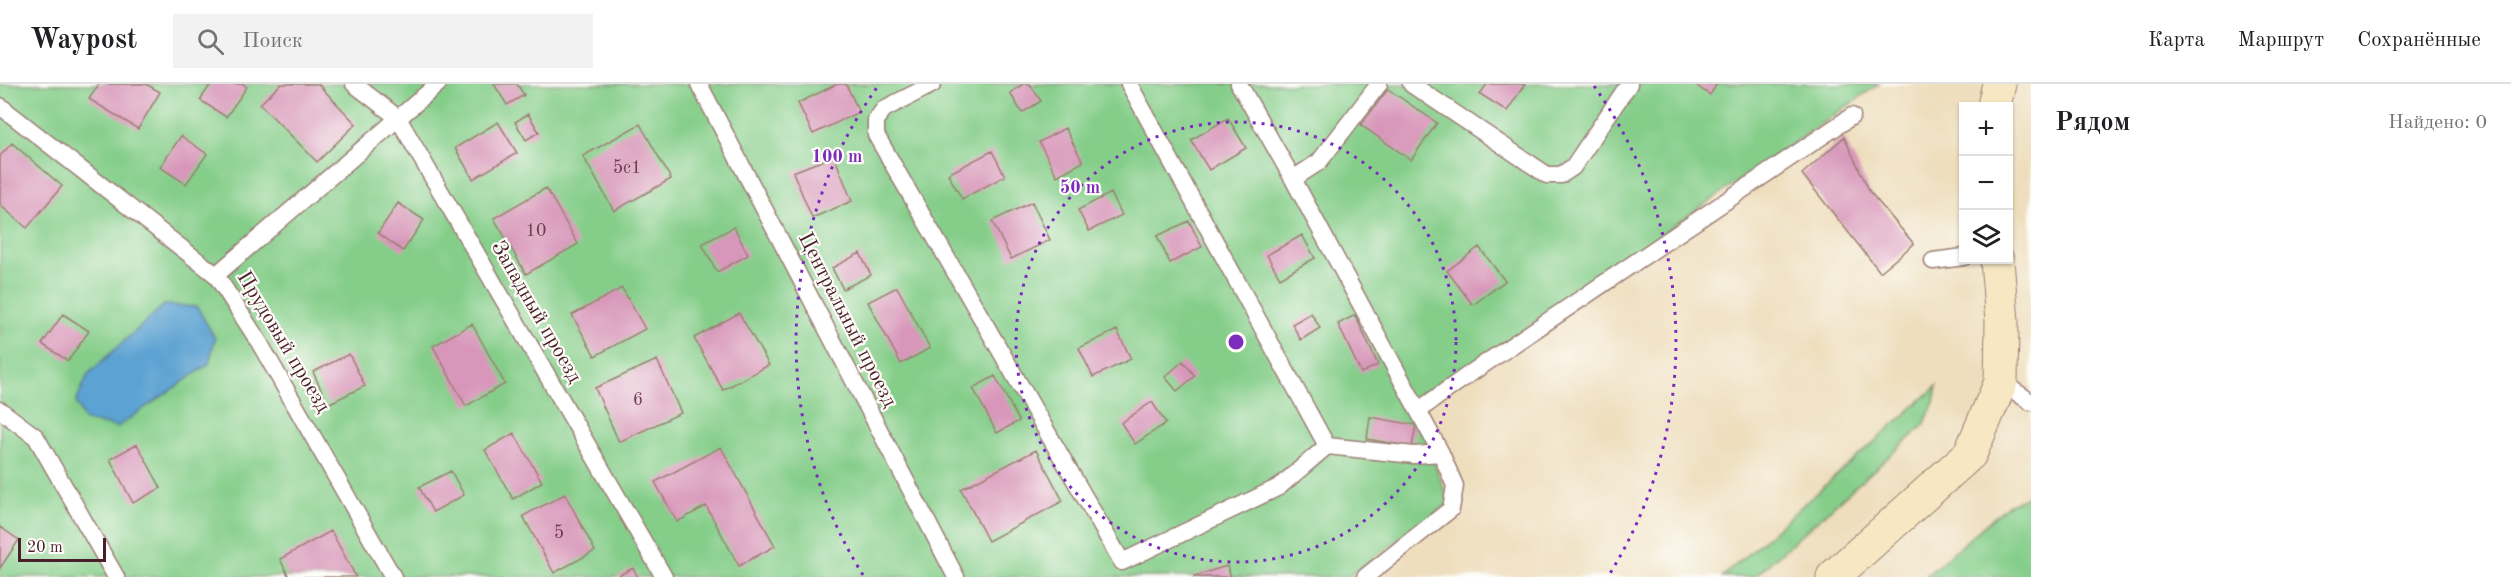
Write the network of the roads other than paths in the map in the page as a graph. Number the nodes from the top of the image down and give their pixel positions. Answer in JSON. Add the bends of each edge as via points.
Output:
{"nodes":[{"id":1,"x":354,"y":84,"type":"edge"},
{"id":2,"x":438,"y":84,"type":"edge"},
{"id":3,"x":699,"y":84,"type":"edge"},
{"id":4,"x":933,"y":84,"type":"edge"},
{"id":5,"x":1129,"y":84,"type":"edge"},
{"id":6,"x":1239,"y":84,"type":"edge"},
{"id":7,"x":1379,"y":84,"type":"edge"},
{"id":8,"x":1411,"y":84,"type":"edge"},
{"id":9,"x":1629,"y":84,"type":"edge"},
{"id":10,"x":1999,"y":84,"type":"edge"},
{"id":11,"x":1995,"y":102,"type":"edge"},
{"id":12,"x":0,"y":106,"type":"edge"},
{"id":13,"x":1852,"y":116,"type":"dead end"},
{"id":14,"x":398,"y":118,"type":"junction"},
{"id":15,"x":1293,"y":179,"type":"junction"},
{"id":16,"x":1959,"y":258,"type":"edge"},
{"id":17,"x":1933,"y":261,"type":"dead end"},
{"id":18,"x":1997,"y":264,"type":"edge"},
{"id":19,"x":216,"y":275,"type":"junction"},
{"id":20,"x":2001,"y":382,"type":"junction"},
{"id":21,"x":2031,"y":402,"type":"edge"},
{"id":22,"x":0,"y":410,"type":"edge"},
{"id":23,"x":1419,"y":410,"type":"junction"},
{"id":24,"x":1327,"y":447,"type":"junction"},
{"id":25,"x":1441,"y":453,"type":"junction"},
{"id":26,"x":116,"y":577,"type":"edge"},
{"id":27,"x":393,"y":577,"type":"edge"},
{"id":28,"x":664,"y":577,"type":"edge"},
{"id":29,"x":956,"y":577,"type":"edge"},
{"id":30,"x":1365,"y":577,"type":"edge"},
{"id":31,"x":1833,"y":577,"type":"edge"}],
"edges":[{"from":1,"to":14,"type":"lane","name":"Западный проезд"},
{"from":2,"to":14,"type":"lane"},
{"from":3,"to":29,"type":"lane","name":"Центральный проезд"},
{"from":4,"to":24,"type":"lane","via":[[884,109],[876,120],[876,135],[1122,562],[1279,487]]},
{"from":5,"to":24,"type":"lane"},
{"from":6,"to":15,"type":"lane"},
{"from":7,"to":15,"type":"lane","via":[[1319,162]]},
{"from":8,"to":9,"type":"lane","via":[[1547,175],[1561,175],[1573,167]]},
{"from":10,"to":11,"type":"street"},
{"from":12,"to":19,"type":"lane","name":"Прудовый проезд"},
{"from":13,"to":23,"type":"lane"},
{"from":14,"to":19,"type":"lane"},
{"from":14,"to":28,"type":"lane","name":"Западный проезд"},
{"from":15,"to":23,"type":"lane"},
{"from":16,"to":17,"type":"lane"},
{"from":18,"to":20,"type":"street"},
{"from":19,"to":27,"type":"lane","name":"Прудовый проезд","via":[[259,342]]},
{"from":20,"to":21,"type":"lane"},
{"from":20,"to":31,"type":"street","via":[[1970,454]]},
{"from":22,"to":26,"type":"lane","via":[[36,437]]},
{"from":23,"to":25,"type":"lane"},
{"from":24,"to":25,"type":"lane","via":[[1414,455]]},
{"from":25,"to":30,"type":"lane","via":[[1455,486],[1451,509]]}]}
